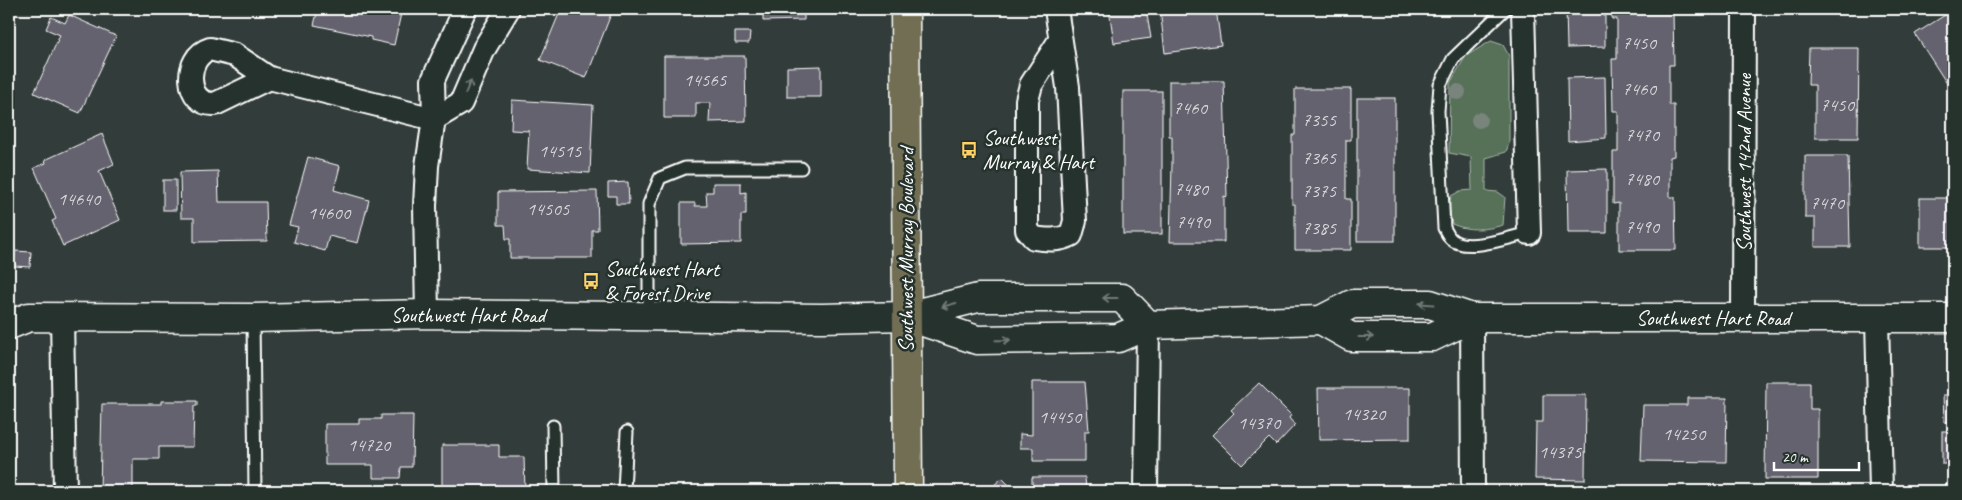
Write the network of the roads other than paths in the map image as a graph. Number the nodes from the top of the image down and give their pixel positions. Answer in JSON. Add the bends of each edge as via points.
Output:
{"nodes":[{"id":1,"x":465,"y":9,"type":"edge"},
{"id":2,"x":508,"y":9,"type":"edge"},
{"id":3,"x":905,"y":9,"type":"edge"},
{"id":4,"x":1056,"y":9,"type":"edge"},
{"id":5,"x":1505,"y":9,"type":"edge"},
{"id":6,"x":1523,"y":9,"type":"edge"},
{"id":7,"x":1744,"y":9,"type":"edge"},
{"id":8,"x":1060,"y":40,"type":"junction"},
{"id":9,"x":269,"y":78,"type":"dead end"},
{"id":10,"x":434,"y":119,"type":"junction"},
{"id":11,"x":801,"y":168,"type":"dead end"},
{"id":12,"x":1529,"y":233,"type":"joint"},
{"id":13,"x":427,"y":314,"type":"junction"},
{"id":14,"x":16,"y":316,"type":"edge"},
{"id":15,"x":649,"y":316,"type":"junction"},
{"id":16,"x":906,"y":316,"type":"junction"},
{"id":17,"x":62,"y":317,"type":"junction"},
{"id":18,"x":253,"y":318,"type":"junction"},
{"id":19,"x":1472,"y":318,"type":"junction"},
{"id":20,"x":1743,"y":318,"type":"junction"},
{"id":21,"x":1877,"y":318,"type":"junction"},
{"id":22,"x":1953,"y":318,"type":"edge"},
{"id":23,"x":1148,"y":325,"type":"junction"},
{"id":24,"x":553,"y":426,"type":"dead end"},
{"id":25,"x":627,"y":432,"type":"dead end"},
{"id":26,"x":65,"y":491,"type":"edge"},
{"id":27,"x":255,"y":491,"type":"edge"},
{"id":28,"x":554,"y":491,"type":"edge"},
{"id":29,"x":624,"y":491,"type":"edge"},
{"id":30,"x":908,"y":491,"type":"edge"},
{"id":31,"x":1146,"y":491,"type":"edge"},
{"id":32,"x":1473,"y":491,"type":"edge"},
{"id":33,"x":1881,"y":491,"type":"edge"}],
"edges":[{"from":1,"to":10,"type":"street","via":[[433,80]]},
{"from":10,"to":2,"type":"street","one_way":true,"via":[[461,103],[484,49]]},
{"from":3,"to":16,"type":"main road","name":"Southwest Murray Boulevard"},
{"from":4,"to":8,"type":"street"},
{"from":5,"to":12,"type":"lane","via":[[1452,59],[1440,85],[1438,111],[1444,228],[1451,239],[1462,243],[1488,244]]},
{"from":6,"to":12,"type":"street"},
{"from":7,"to":20,"type":"street","name":"Southwest 142nd Avenue"},
{"from":8,"to":8,"type":"street","via":[[1068,87],[1076,221],[1071,235],[1062,240],[1049,240],[1034,238],[1027,230],[1027,100],[1031,84]]},
{"from":9,"to":10,"type":"street"},
{"from":10,"to":13,"type":"street","via":[[425,206]]},
{"from":11,"to":15,"type":"lane","via":[[685,168],[660,178],[649,204]]},
{"from":13,"to":15,"type":"street","name":"Southwest Hart Road"},
{"from":13,"to":18,"type":"street","name":"Southwest Hart Road"},
{"from":14,"to":17,"type":"street","name":"Southwest Hart Road"},
{"from":15,"to":16,"type":"street","name":"Southwest Hart Road"},
{"from":16,"to":23,"type":"street","name":"Southwest Hart Road","one_way":true,"via":[[977,340],[1118,338]]},
{"from":23,"to":16,"type":"street","name":"Southwest Hart Road","one_way":true,"via":[[1122,298],[978,298]]},
{"from":16,"to":30,"type":"main road","name":"Southwest Murray Boulevard"},
{"from":17,"to":18,"type":"street","name":"Southwest Hart Road"},
{"from":17,"to":26,"type":"street"},
{"from":18,"to":27,"type":"lane"},
{"from":19,"to":20,"type":"street","name":"Southwest Hart Road"},
{"from":19,"to":23,"type":"street","name":"Southwest Hart Road","via":[[1432,337],[1351,336],[1321,320]]},
{"from":19,"to":32,"type":"street"},
{"from":20,"to":21,"type":"street","name":"Southwest Hart Road"},
{"from":21,"to":22,"type":"street","name":"Southwest Hart Road"},
{"from":21,"to":33,"type":"street"},
{"from":23,"to":31,"type":"street"},
{"from":24,"to":28,"type":"lane"},
{"from":25,"to":29,"type":"lane"}]}
